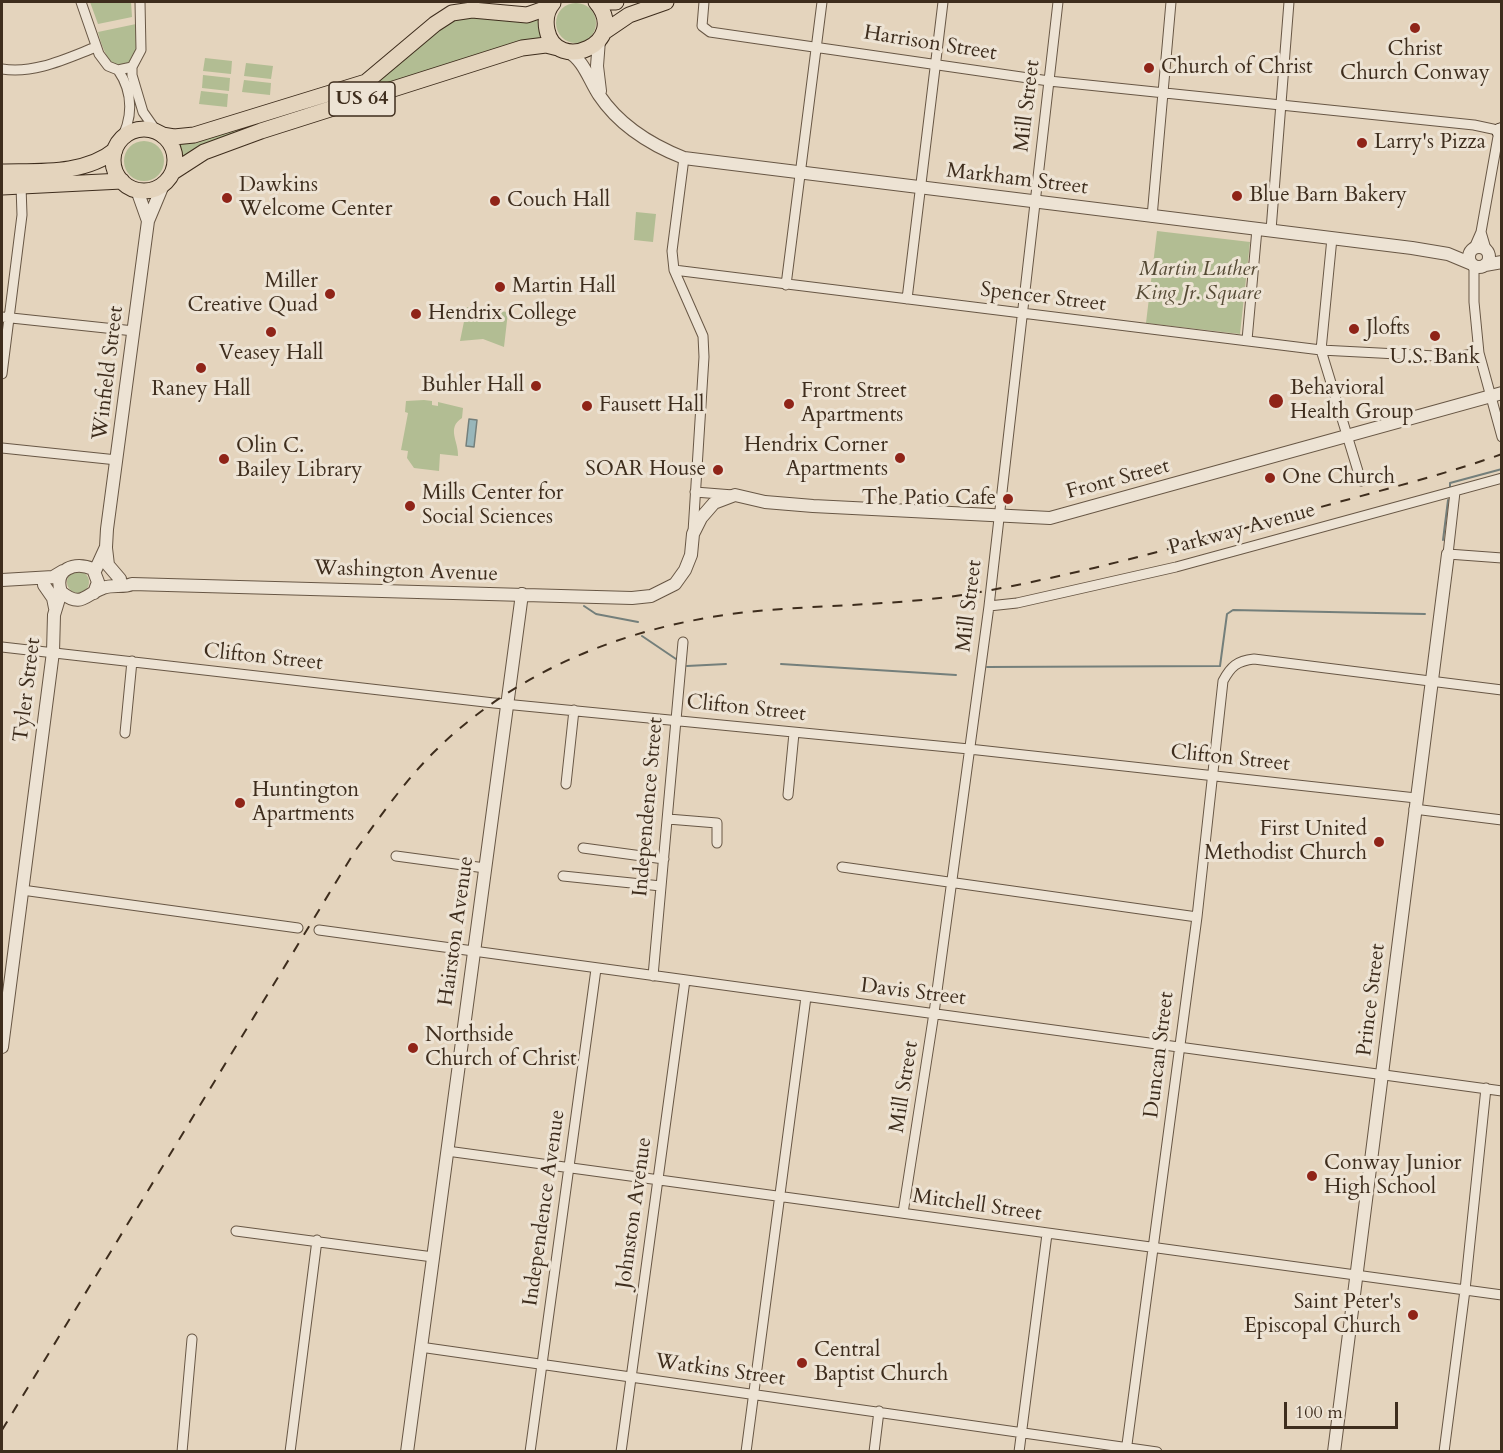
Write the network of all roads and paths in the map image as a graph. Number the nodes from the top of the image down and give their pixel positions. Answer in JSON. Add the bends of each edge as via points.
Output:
{"nodes":[{"id":1,"x":81,"y":2,"type":"edge"},
{"id":2,"x":140,"y":2,"type":"edge"},
{"id":3,"x":596,"y":2,"type":"edge"},
{"id":4,"x":601,"y":2,"type":"edge"},
{"id":5,"x":616,"y":2,"type":"edge"},
{"id":6,"x":666,"y":2,"type":"edge"},
{"id":7,"x":704,"y":2,"type":"edge"},
{"id":8,"x":822,"y":2,"type":"edge"},
{"id":9,"x":943,"y":2,"type":"edge"},
{"id":10,"x":1058,"y":2,"type":"edge"},
{"id":11,"x":1171,"y":2,"type":"edge"},
{"id":12,"x":1289,"y":2,"type":"edge"},
{"id":13,"x":553,"y":4,"type":"edge"},
{"id":14,"x":601,"y":36,"type":"junction"},
{"id":15,"x":816,"y":45,"type":"junction"},
{"id":16,"x":96,"y":47,"type":"junction"},
{"id":17,"x":563,"y":49,"type":"junction"},
{"id":18,"x":935,"y":63,"type":"junction"},
{"id":19,"x":132,"y":67,"type":"junction"},
{"id":20,"x":2,"y":69,"type":"edge"},
{"id":21,"x":118,"y":70,"type":"junction"},
{"id":22,"x":1049,"y":81,"type":"junction"},
{"id":23,"x":1164,"y":94,"type":"junction"},
{"id":24,"x":601,"y":98,"type":"junction"},
{"id":25,"x":1280,"y":105,"type":"junction"},
{"id":26,"x":1501,"y":130,"type":"edge"},
{"id":27,"x":160,"y":134,"type":"junction"},
{"id":28,"x":117,"y":146,"type":"junction"},
{"id":29,"x":684,"y":158,"type":"junction"},
{"id":30,"x":2,"y":172,"type":"edge"},
{"id":31,"x":173,"y":172,"type":"junction"},
{"id":32,"x":800,"y":174,"type":"junction"},
{"id":33,"x":122,"y":181,"type":"junction"},
{"id":34,"x":163,"y":185,"type":"junction"},
{"id":35,"x":21,"y":186,"type":"junction"},
{"id":36,"x":2,"y":187,"type":"edge"},
{"id":37,"x":920,"y":188,"type":"junction"},
{"id":38,"x":137,"y":190,"type":"junction"},
{"id":39,"x":1035,"y":203,"type":"junction"},
{"id":40,"x":1152,"y":217,"type":"junction"},
{"id":41,"x":148,"y":221,"type":"junction"},
{"id":42,"x":1257,"y":229,"type":"junction"},
{"id":43,"x":1271,"y":230,"type":"junction"},
{"id":44,"x":1332,"y":238,"type":"junction"},
{"id":45,"x":1480,"y":249,"type":"junction"},
{"id":46,"x":1448,"y":254,"type":"junction"},
{"id":47,"x":1501,"y":262,"type":"edge"},
{"id":48,"x":1479,"y":265,"type":"junction"},
{"id":49,"x":674,"y":270,"type":"junction"},
{"id":50,"x":786,"y":285,"type":"junction"},
{"id":51,"x":907,"y":299,"type":"junction"},
{"id":52,"x":1020,"y":314,"type":"junction"},
{"id":53,"x":5,"y":318,"type":"edge"},
{"id":54,"x":134,"y":331,"type":"junction"},
{"id":55,"x":1247,"y":340,"type":"junction"},
{"id":56,"x":1321,"y":350,"type":"junction"},
{"id":57,"x":1479,"y":353,"type":"junction"},
{"id":58,"x":2,"y":374,"type":"edge"},
{"id":59,"x":1496,"y":394,"type":"edge"},
{"id":60,"x":1346,"y":436,"type":"junction"},
{"id":61,"x":1502,"y":437,"type":"edge"},
{"id":62,"x":2,"y":448,"type":"edge"},
{"id":63,"x":117,"y":460,"type":"junction"},
{"id":64,"x":1502,"y":478,"type":"edge"},
{"id":65,"x":1361,"y":481,"type":"dead end"},
{"id":66,"x":695,"y":492,"type":"junction"},
{"id":67,"x":1455,"y":492,"type":"junction"},
{"id":68,"x":735,"y":495,"type":"junction"},
{"id":69,"x":997,"y":517,"type":"junction"},
{"id":70,"x":107,"y":529,"type":"junction"},
{"id":71,"x":693,"y":534,"type":"junction"},
{"id":72,"x":106,"y":548,"type":"junction"},
{"id":73,"x":1448,"y":554,"type":"junction"},
{"id":74,"x":1502,"y":558,"type":"edge"},
{"id":75,"x":80,"y":565,"type":"junction"},
{"id":76,"x":63,"y":571,"type":"junction"},
{"id":77,"x":96,"y":573,"type":"junction"},
{"id":78,"x":120,"y":579,"type":"junction"},
{"id":79,"x":2,"y":580,"type":"edge"},
{"id":80,"x":29,"y":581,"type":"junction"},
{"id":81,"x":132,"y":584,"type":"junction"},
{"id":82,"x":44,"y":585,"type":"junction"},
{"id":83,"x":60,"y":590,"type":"junction"},
{"id":84,"x":94,"y":593,"type":"junction"},
{"id":85,"x":522,"y":594,"type":"junction"},
{"id":86,"x":78,"y":600,"type":"junction"},
{"id":87,"x":989,"y":606,"type":"junction"},
{"id":88,"x":55,"y":608,"type":"junction"},
{"id":89,"x":56,"y":623,"type":"junction"},
{"id":90,"x":684,"y":642,"type":"dead end"},
{"id":91,"x":2,"y":646,"type":"edge"},
{"id":92,"x":53,"y":652,"type":"junction"},
{"id":93,"x":132,"y":661,"type":"junction"},
{"id":94,"x":1432,"y":682,"type":"junction"},
{"id":95,"x":1502,"y":690,"type":"edge"},
{"id":96,"x":508,"y":704,"type":"junction"},
{"id":97,"x":574,"y":710,"type":"junction"},
{"id":98,"x":677,"y":721,"type":"junction"},
{"id":99,"x":125,"y":733,"type":"dead end"},
{"id":100,"x":794,"y":733,"type":"junction"},
{"id":101,"x":969,"y":749,"type":"junction"},
{"id":102,"x":1213,"y":776,"type":"junction"},
{"id":103,"x":566,"y":784,"type":"dead end"},
{"id":104,"x":789,"y":795,"type":"dead end"},
{"id":105,"x":1415,"y":803,"type":"junction"},
{"id":106,"x":668,"y":819,"type":"junction"},
{"id":107,"x":1502,"y":820,"type":"edge"},
{"id":108,"x":717,"y":843,"type":"dead end"},
{"id":109,"x":583,"y":848,"type":"dead end"},
{"id":110,"x":396,"y":856,"type":"dead end"},
{"id":111,"x":664,"y":859,"type":"junction"},
{"id":112,"x":842,"y":867,"type":"dead end"},
{"id":113,"x":485,"y":868,"type":"junction"},
{"id":114,"x":563,"y":876,"type":"dead end"},
{"id":115,"x":952,"y":883,"type":"junction"},
{"id":116,"x":661,"y":886,"type":"junction"},
{"id":117,"x":22,"y":890,"type":"junction"},
{"id":118,"x":1197,"y":917,"type":"junction"},
{"id":119,"x":298,"y":928,"type":"dead end"},
{"id":120,"x":319,"y":930,"type":"dead end"},
{"id":121,"x":473,"y":952,"type":"junction"},
{"id":122,"x":596,"y":969,"type":"junction"},
{"id":123,"x":653,"y":976,"type":"junction"},
{"id":124,"x":685,"y":980,"type":"junction"},
{"id":125,"x":5,"y":994,"type":"edge"},
{"id":126,"x":806,"y":997,"type":"junction"},
{"id":127,"x":934,"y":1013,"type":"junction"},
{"id":128,"x":2,"y":1047,"type":"edge"},
{"id":129,"x":1179,"y":1047,"type":"junction"},
{"id":130,"x":1382,"y":1076,"type":"junction"},
{"id":131,"x":1486,"y":1088,"type":"junction"},
{"id":132,"x":1502,"y":1091,"type":"edge"},
{"id":133,"x":447,"y":1151,"type":"junction"},
{"id":134,"x":568,"y":1167,"type":"junction"},
{"id":135,"x":657,"y":1179,"type":"junction"},
{"id":136,"x":779,"y":1196,"type":"junction"},
{"id":137,"x":903,"y":1213,"type":"junction"},
{"id":138,"x":236,"y":1231,"type":"dead end"},
{"id":139,"x":1047,"y":1234,"type":"junction"},
{"id":140,"x":317,"y":1240,"type":"junction"},
{"id":141,"x":1154,"y":1248,"type":"junction"},
{"id":142,"x":433,"y":1257,"type":"junction"},
{"id":143,"x":1357,"y":1273,"type":"junction"},
{"id":144,"x":1465,"y":1290,"type":"junction"},
{"id":145,"x":1502,"y":1295,"type":"edge"},
{"id":146,"x":192,"y":1339,"type":"dead end"},
{"id":147,"x":420,"y":1347,"type":"junction"},
{"id":148,"x":542,"y":1365,"type":"junction"},
{"id":149,"x":632,"y":1377,"type":"junction"},
{"id":150,"x":753,"y":1394,"type":"junction"},
{"id":151,"x":879,"y":1411,"type":"junction"},
{"id":152,"x":1022,"y":1432,"type":"junction"},
{"id":153,"x":1126,"y":1450,"type":"edge"},
{"id":154,"x":182,"y":1452,"type":"edge"},
{"id":155,"x":290,"y":1452,"type":"edge"},
{"id":156,"x":407,"y":1452,"type":"edge"},
{"id":157,"x":530,"y":1452,"type":"edge"},
{"id":158,"x":621,"y":1452,"type":"edge"},
{"id":159,"x":746,"y":1452,"type":"edge"},
{"id":160,"x":874,"y":1452,"type":"edge"},
{"id":161,"x":1019,"y":1452,"type":"edge"},
{"id":162,"x":1157,"y":1452,"type":"edge"},
{"id":163,"x":1334,"y":1452,"type":"edge"},
{"id":164,"x":1444,"y":1452,"type":"edge"}],
"edges":[{"from":1,"to":16,"type":"street"},
{"from":2,"to":19,"type":"street","via":[[141,50]]},
{"from":3,"to":14,"type":"main road","via":[[604,16]]},
{"from":4,"to":5,"type":"main road"},
{"from":6,"to":14,"type":"main road","via":[[629,15]]},
{"from":7,"to":15,"type":"street","name":"Harrison Street","via":[[702,24],[708,32]]},
{"from":8,"to":15,"type":"street"},
{"from":9,"to":18,"type":"street"},
{"from":10,"to":22,"type":"street","name":"Mill Street"},
{"from":11,"to":23,"type":"street"},
{"from":12,"to":25,"type":"street"},
{"from":13,"to":17,"type":"main road","via":[[546,26],[549,38]]},
{"from":13,"to":27,"type":"main road","number":"US 64","via":[[526,15],[472,10],[452,13],[366,82],[194,135]]},
{"from":14,"to":17,"type":"main road","via":[[585,51]]},
{"from":14,"to":24,"type":"street","via":[[597,66]]},
{"from":15,"to":18,"type":"street","name":"Harrison Street"},
{"from":15,"to":32,"type":"street"},
{"from":16,"to":20,"type":"street","via":[[44,67],[21,72]]},
{"from":16,"to":21,"type":"street","via":[[105,63]]},
{"from":17,"to":24,"type":"street","name":"Markham Street","via":[[578,60]]},
{"from":17,"to":31,"type":"main road","number":"US 64","via":[[546,45],[522,48],[282,124],[204,152]]},
{"from":18,"to":22,"type":"street","name":"Harrison Street"},
{"from":18,"to":37,"type":"street"},
{"from":19,"to":21,"type":"street"},
{"from":19,"to":27,"type":"street","via":[[138,102]]},
{"from":21,"to":28,"type":"street","via":[[126,86],[130,111],[129,124]]},
{"from":22,"to":23,"type":"street","name":"Harrison Street"},
{"from":22,"to":39,"type":"street","name":"Mill Street"},
{"from":23,"to":25,"type":"street","name":"Harrison Street"},
{"from":23,"to":40,"type":"street"},
{"from":24,"to":29,"type":"street","name":"Markham Street","via":[[638,134]]},
{"from":25,"to":26,"type":"street","name":"Harrison Street"},
{"from":25,"to":43,"type":"street"},
{"from":26,"to":45,"type":"street"},
{"from":27,"to":28,"type":"main road","via":[[141,129]]},
{"from":27,"to":31,"type":"main road","via":[[172,148]]},
{"from":28,"to":30,"type":"main road","via":[[104,158],[85,166]]},
{"from":28,"to":33,"type":"main road","via":[[114,168]]},
{"from":29,"to":32,"type":"street","name":"Markham Street"},
{"from":29,"to":49,"type":"street","via":[[672,251]]},
{"from":31,"to":34,"type":"main road"},
{"from":32,"to":37,"type":"street","name":"Markham Street"},
{"from":32,"to":50,"type":"street"},
{"from":33,"to":35,"type":"main road"},
{"from":33,"to":38,"type":"main road"},
{"from":34,"to":38,"type":"main road"},
{"from":34,"to":41,"type":"street","name":"Winfield Street"},
{"from":35,"to":36,"type":"main road"},
{"from":35,"to":53,"type":"street","via":[[22,215]]},
{"from":37,"to":39,"type":"street","name":"Markham Street"},
{"from":37,"to":51,"type":"street"},
{"from":38,"to":41,"type":"street","name":"Winfield Street"},
{"from":39,"to":40,"type":"street","name":"Markham Street"},
{"from":39,"to":52,"type":"street","name":"Mill Street"},
{"from":40,"to":42,"type":"street","name":"Markham Street"},
{"from":41,"to":54,"type":"street","name":"Winfield Street"},
{"from":42,"to":43,"type":"street","name":"Markham Street"},
{"from":42,"to":55,"type":"street"},
{"from":43,"to":44,"type":"street","name":"Markham Street"},
{"from":44,"to":46,"type":"street","name":"Markham Street"},
{"from":44,"to":56,"type":"street"},
{"from":45,"to":46,"type":"street","name":"Markham Street"},
{"from":45,"to":47,"type":"street"},
{"from":45,"to":48,"type":"street","via":[[1489,260]]},
{"from":45,"to":48,"type":"street","via":[[1469,255]]},
{"from":46,"to":48,"type":"street","name":"Markham Street"},
{"from":47,"to":48,"type":"street"},
{"from":48,"to":57,"type":"street","via":[[1474,283]]},
{"from":49,"to":50,"type":"street","name":"Spencer Street"},
{"from":49,"to":66,"type":"street","via":[[703,336]]},
{"from":50,"to":51,"type":"street","name":"Spencer Street"},
{"from":51,"to":52,"type":"street","name":"Spencer Street"},
{"from":52,"to":55,"type":"street","name":"Spencer Street"},
{"from":52,"to":69,"type":"street","name":"Mill Street"},
{"from":53,"to":54,"type":"street"},
{"from":53,"to":58,"type":"street"},
{"from":54,"to":63,"type":"street","name":"Winfield Street"},
{"from":55,"to":56,"type":"street","name":"Spencer Street"},
{"from":56,"to":57,"type":"street","name":"Spencer Street","via":[[1455,357]]},
{"from":56,"to":60,"type":"street"},
{"from":57,"to":59,"type":"street"},
{"from":59,"to":60,"type":"street","name":"Front Street"},
{"from":59,"to":61,"type":"street"},
{"from":60,"to":65,"type":"street"},
{"from":60,"to":69,"type":"street","name":"Front Street","via":[[1068,514],[1050,518]]},
{"from":62,"to":63,"type":"street"},
{"from":63,"to":70,"type":"street","name":"Winfield Street"},
{"from":64,"to":67,"type":"street","name":"Parkway Avenue"},
{"from":66,"to":68,"type":"street","name":"Front Street"},
{"from":66,"to":71,"type":"street"},
{"from":67,"to":73,"type":"street"},
{"from":67,"to":87,"type":"street","name":"Parkway Avenue","via":[[1173,567]]},
{"from":68,"to":69,"type":"street","name":"Front Street","via":[[765,502]]},
{"from":68,"to":71,"type":"street","via":[[711,506]]},
{"from":69,"to":87,"type":"street","name":"Mill Street"},
{"from":70,"to":72,"type":"street","name":"Winfield Street"},
{"from":70,"to":75,"type":"street","name":"Winfield Street","via":[[94,554]]},
{"from":71,"to":85,"type":"street","name":"Washington Avenue","via":[[685,570],[675,584],[651,596]]},
{"from":72,"to":77,"type":"street","name":"Winfield Street"},
{"from":72,"to":78,"type":"street","via":[[108,565]]},
{"from":73,"to":74,"type":"street"},
{"from":73,"to":94,"type":"street","name":"Prince Street"},
{"from":75,"to":76,"type":"street"},
{"from":75,"to":77,"type":"street"},
{"from":76,"to":80,"type":"street"},
{"from":76,"to":83,"type":"street"},
{"from":77,"to":78,"type":"street","name":"Washington Avenue","via":[[107,579]]},
{"from":77,"to":84,"type":"street","via":[[99,582]]},
{"from":78,"to":81,"type":"street","name":"Washington Avenue"},
{"from":79,"to":80,"type":"street"},
{"from":80,"to":82,"type":"street"},
{"from":81,"to":84,"type":"street","name":"Washington Avenue"},
{"from":81,"to":85,"type":"street","name":"Washington Avenue"},
{"from":82,"to":83,"type":"street"},
{"from":82,"to":88,"type":"street"},
{"from":83,"to":86,"type":"street"},
{"from":83,"to":88,"type":"street","name":"Tyler Street"},
{"from":84,"to":86,"type":"street"},
{"from":85,"to":96,"type":"street","name":"Hairston Avenue"},
{"from":86,"to":89,"type":"street","name":"Tyler Street","via":[[64,607]]},
{"from":87,"to":101,"type":"street","name":"Mill Street"},
{"from":88,"to":89,"type":"street","name":"Tyler Street"},
{"from":89,"to":92,"type":"street","name":"Tyler Street"},
{"from":90,"to":98,"type":"street","name":"Independence Street"},
{"from":91,"to":92,"type":"street","name":"Clifton Street"},
{"from":92,"to":93,"type":"street","name":"Clifton Street"},
{"from":92,"to":117,"type":"street","name":"Tyler Street"},
{"from":93,"to":96,"type":"street","name":"Clifton Street"},
{"from":93,"to":99,"type":"street"},
{"from":94,"to":95,"type":"street"},
{"from":94,"to":102,"type":"street","name":"Duncan Street","via":[[1254,659],[1233,665],[1223,681]]},
{"from":94,"to":105,"type":"street","name":"Prince Street"},
{"from":96,"to":97,"type":"street","name":"Clifton Street"},
{"from":96,"to":113,"type":"street","name":"Hairston Avenue"},
{"from":97,"to":98,"type":"street","name":"Clifton Street"},
{"from":97,"to":103,"type":"street"},
{"from":98,"to":100,"type":"street","name":"Clifton Street"},
{"from":98,"to":106,"type":"street","name":"Independence Street"},
{"from":100,"to":101,"type":"street","name":"Clifton Street"},
{"from":100,"to":104,"type":"street"},
{"from":101,"to":102,"type":"street","name":"Clifton Street"},
{"from":101,"to":115,"type":"street","name":"Mill Street"},
{"from":102,"to":105,"type":"street","name":"Clifton Street"},
{"from":102,"to":118,"type":"street","name":"Duncan Street"},
{"from":105,"to":107,"type":"street","name":"Clifton Street"},
{"from":105,"to":130,"type":"street","name":"Prince Street"},
{"from":106,"to":108,"type":"street","via":[[717,823]]},
{"from":106,"to":111,"type":"street","name":"Independence Street"},
{"from":109,"to":111,"type":"street"},
{"from":110,"to":113,"type":"street"},
{"from":111,"to":116,"type":"street","name":"Independence Street"},
{"from":112,"to":115,"type":"street"},
{"from":113,"to":121,"type":"street","name":"Hairston Avenue"},
{"from":114,"to":116,"type":"street"},
{"from":115,"to":118,"type":"street"},
{"from":115,"to":127,"type":"street","name":"Mill Street"},
{"from":116,"to":123,"type":"street","name":"Independence Street"},
{"from":117,"to":119,"type":"street"},
{"from":117,"to":125,"type":"street","name":"Tyler Street"},
{"from":118,"to":129,"type":"street","name":"Duncan Street"},
{"from":120,"to":121,"type":"street","name":"Davis Street"},
{"from":121,"to":122,"type":"street","name":"Davis Street"},
{"from":121,"to":133,"type":"street","name":"Hairston Avenue"},
{"from":122,"to":123,"type":"street","name":"Davis Street"},
{"from":122,"to":134,"type":"street","name":"Independence Avenue"},
{"from":123,"to":124,"type":"street","name":"Davis Street"},
{"from":124,"to":126,"type":"street","name":"Davis Street"},
{"from":124,"to":135,"type":"street","name":"Johnston Avenue"},
{"from":125,"to":128,"type":"street","name":"Tyler Street"},
{"from":126,"to":127,"type":"street","name":"Davis Street"},
{"from":126,"to":136,"type":"street"},
{"from":127,"to":129,"type":"street","name":"Davis Street"},
{"from":127,"to":137,"type":"street","name":"Mill Street"},
{"from":129,"to":130,"type":"street","name":"Davis Street"},
{"from":129,"to":141,"type":"street","name":"Duncan Street"},
{"from":130,"to":131,"type":"street","name":"Davis Street"},
{"from":130,"to":143,"type":"street","name":"Prince Street"},
{"from":131,"to":132,"type":"street","name":"Davis Street"},
{"from":131,"to":144,"type":"street"},
{"from":133,"to":134,"type":"street","name":"Mitchell Street"},
{"from":133,"to":142,"type":"street","name":"Hairston Avenue"},
{"from":134,"to":135,"type":"street","name":"Mitchell Street"},
{"from":134,"to":148,"type":"street","name":"Independence Avenue"},
{"from":135,"to":136,"type":"street","name":"Mitchell Street"},
{"from":135,"to":149,"type":"street","name":"Johnston Avenue"},
{"from":136,"to":137,"type":"street","name":"Mitchell Street"},
{"from":136,"to":150,"type":"street"},
{"from":137,"to":139,"type":"street","name":"Mitchell Street"},
{"from":138,"to":140,"type":"street"},
{"from":139,"to":141,"type":"street","name":"Mitchell Street"},
{"from":139,"to":152,"type":"street"},
{"from":140,"to":142,"type":"street"},
{"from":140,"to":155,"type":"street"},
{"from":141,"to":143,"type":"street","name":"Mitchell Street"},
{"from":141,"to":153,"type":"street","name":"Duncan Street"},
{"from":142,"to":147,"type":"street","name":"Hairston Avenue"},
{"from":143,"to":144,"type":"street","name":"Mitchell Street"},
{"from":143,"to":163,"type":"street","name":"Prince Street"},
{"from":144,"to":145,"type":"street","name":"Mitchell Street"},
{"from":144,"to":164,"type":"street"},
{"from":146,"to":154,"type":"street"},
{"from":147,"to":148,"type":"street","name":"Watkins Street"},
{"from":147,"to":156,"type":"street","name":"Hairston Avenue"},
{"from":148,"to":149,"type":"street","name":"Watkins Street"},
{"from":148,"to":157,"type":"street","name":"Independence Avenue"},
{"from":149,"to":150,"type":"street","name":"Watkins Street"},
{"from":149,"to":158,"type":"street","name":"Johnston Avenue"},
{"from":150,"to":151,"type":"street","name":"Watkins Street"},
{"from":150,"to":159,"type":"street"},
{"from":151,"to":152,"type":"street","name":"Watkins Street"},
{"from":151,"to":160,"type":"street"},
{"from":152,"to":153,"type":"street","name":"Watkins Street"},
{"from":152,"to":161,"type":"street"},
{"from":153,"to":162,"type":"street","name":"Watkins Street"}]}
